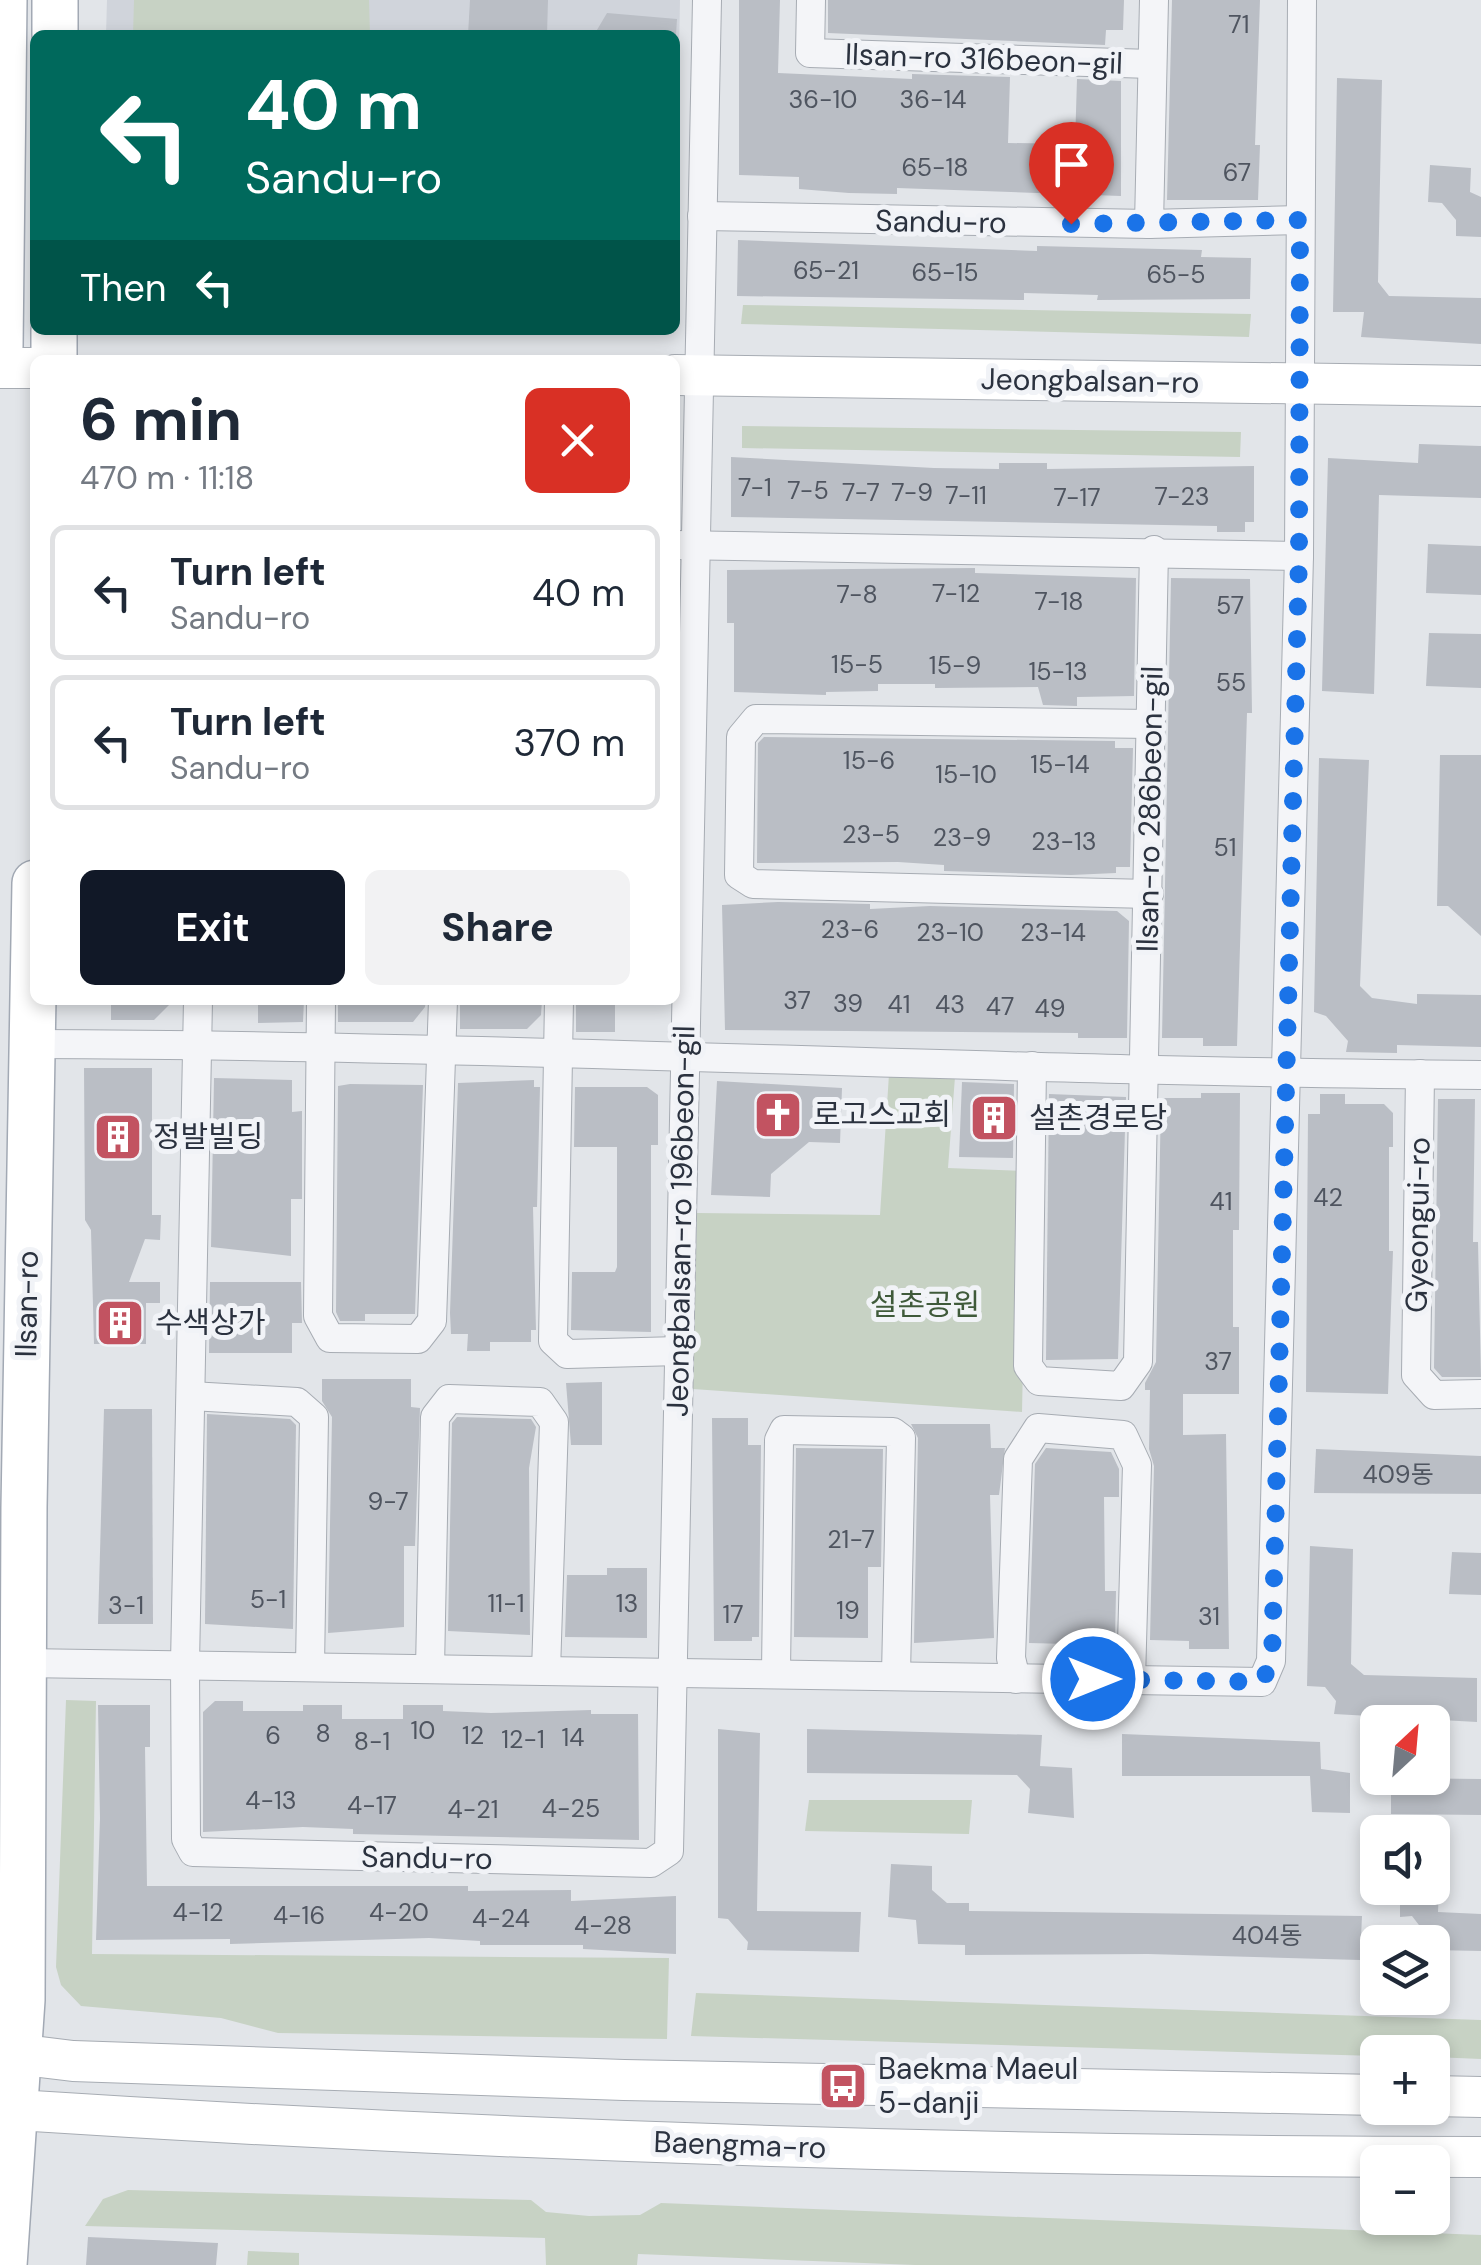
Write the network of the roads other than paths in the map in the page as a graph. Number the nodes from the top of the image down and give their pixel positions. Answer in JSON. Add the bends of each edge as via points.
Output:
{"nodes":[{"id":1,"x":4,"y":0,"type":"edge"},
{"id":2,"x":55,"y":0,"type":"edge"},
{"id":3,"x":707,"y":0,"type":"edge"},
{"id":4,"x":811,"y":0,"type":"edge"},
{"id":5,"x":1154,"y":0,"type":"edge"},
{"id":6,"x":1302,"y":0,"type":"edge"},
{"id":7,"x":54,"y":30,"type":"edge"},
{"id":8,"x":1151,"y":64,"type":"junction"},
{"id":9,"x":702,"y":216,"type":"junction"},
{"id":10,"x":1300,"y":220,"type":"junction"},
{"id":11,"x":1149,"y":224,"type":"junction"},
{"id":12,"x":0,"y":347,"type":"edge"},
{"id":13,"x":0,"y":368,"type":"edge"},
{"id":14,"x":30,"y":368,"type":"edge"},
{"id":15,"x":687,"y":375,"type":"edge"},
{"id":16,"x":1299,"y":385,"type":"junction"},
{"id":17,"x":1481,"y":386,"type":"edge"},
{"id":18,"x":685,"y":545,"type":"edge"},
{"id":19,"x":1154,"y":550,"type":"junction"},
{"id":20,"x":1299,"y":556,"type":"junction"},
{"id":21,"x":684,"y":709,"type":"edge"},
{"id":22,"x":1151,"y":724,"type":"junction"},
{"id":23,"x":1149,"y":894,"type":"junction"},
{"id":24,"x":32,"y":1005,"type":"edge"},
{"id":25,"x":198,"y":1005,"type":"edge"},
{"id":26,"x":321,"y":1005,"type":"edge"},
{"id":27,"x":443,"y":1005,"type":"edge"},
{"id":28,"x":558,"y":1005,"type":"edge"},
{"id":29,"x":31,"y":1044,"type":"junction"},
{"id":30,"x":198,"y":1044,"type":"junction"},
{"id":31,"x":319,"y":1049,"type":"junction"},
{"id":32,"x":442,"y":1051,"type":"junction"},
{"id":33,"x":557,"y":1056,"type":"junction"},
{"id":34,"x":685,"y":1056,"type":"junction"},
{"id":35,"x":1032,"y":1066,"type":"junction"},
{"id":36,"x":1144,"y":1068,"type":"junction"},
{"id":37,"x":1284,"y":1070,"type":"junction"},
{"id":38,"x":1420,"y":1074,"type":"junction"},
{"id":39,"x":1481,"y":1074,"type":"edge"},
{"id":40,"x":679,"y":1351,"type":"junction"},
{"id":41,"x":1481,"y":1394,"type":"edge"},
{"id":42,"x":191,"y":1396,"type":"junction"},
{"id":43,"x":23,"y":1663,"type":"junction"},
{"id":44,"x":185,"y":1664,"type":"junction"},
{"id":45,"x":310,"y":1667,"type":"junction"},
{"id":46,"x":430,"y":1669,"type":"junction"},
{"id":47,"x":546,"y":1670,"type":"junction"},
{"id":48,"x":672,"y":1672,"type":"junction"},
{"id":49,"x":776,"y":1672,"type":"junction"},
{"id":50,"x":896,"y":1675,"type":"junction"},
{"id":51,"x":1016,"y":1679,"type":"junction"},
{"id":52,"x":1131,"y":1679,"type":"junction"},
{"id":53,"x":9,"y":2052,"type":"edge"},
{"id":54,"x":1360,"y":2095,"type":"edge"},
{"id":55,"x":1450,"y":2096,"type":"edge"},
{"id":56,"x":1481,"y":2096,"type":"edge"},
{"id":57,"x":8,"y":2109,"type":"edge"},
{"id":58,"x":1481,"y":2157,"type":"edge"},
{"id":59,"x":4,"y":2265,"type":"edge"}],
"edges":[{"from":1,"to":12,"type":"main road"},
{"from":2,"to":7,"type":"main road"},
{"from":3,"to":9,"type":"street"},
{"from":4,"to":8,"type":"street","name":"Ilsan-ro 316beon-gil","via":[[810,52]]},
{"from":5,"to":8,"type":"street","name":"Ilsan-ro 316beon-gil"},
{"from":6,"to":10,"type":"street"},
{"from":8,"to":11,"type":"street","name":"Ilsan-ro 316beon-gil"},
{"from":9,"to":11,"type":"street","name":"Sandu-ro"},
{"from":9,"to":15,"type":"street"},
{"from":10,"to":11,"type":"street","name":"Sandu-ro"},
{"from":10,"to":16,"type":"street"},
{"from":13,"to":14,"type":"main road"},
{"from":15,"to":16,"type":"main road","name":"Jeongbalsan-ro"},
{"from":15,"to":18,"type":"street","name":"Jeongbalsan-ro 196beon-gil"},
{"from":16,"to":17,"type":"main road","name":"Jeongbalsan-ro"},
{"from":16,"to":20,"type":"street"},
{"from":18,"to":19,"type":"street"},
{"from":18,"to":21,"type":"street","name":"Jeongbalsan-ro 196beon-gil"},
{"from":19,"to":20,"type":"street"},
{"from":19,"to":22,"type":"street","name":"Ilsan-ro 286beon-gil"},
{"from":20,"to":37,"type":"street"},
{"from":21,"to":34,"type":"street","name":"Jeongbalsan-ro 196beon-gil"},
{"from":22,"to":23,"type":"street","name":"Ilsan-ro 286beon-gil"},
{"from":22,"to":23,"type":"street","via":[[756,720],[740,737],[739,875],[754,884]]},
{"from":23,"to":36,"type":"street","name":"Ilsan-ro 286beon-gil"},
{"from":24,"to":29,"type":"main road","name":"Ilsan-ro"},
{"from":25,"to":30,"type":"street"},
{"from":26,"to":31,"type":"street"},
{"from":27,"to":32,"type":"street"},
{"from":28,"to":33,"type":"street"},
{"from":29,"to":30,"type":"street"},
{"from":29,"to":43,"type":"main road","name":"Ilsan-ro"},
{"from":30,"to":31,"type":"street"},
{"from":30,"to":42,"type":"street","name":"Sandu-ro"},
{"from":31,"to":32,"type":"street"},
{"from":31,"to":32,"type":"street","via":[[318,1316],[330,1338],[418,1340],[432,1321]]},
{"from":32,"to":33,"type":"street"},
{"from":33,"to":34,"type":"street"},
{"from":33,"to":40,"type":"street","via":[[553,1341],[567,1354]]},
{"from":34,"to":35,"type":"street"},
{"from":34,"to":40,"type":"street","name":"Jeongbalsan-ro 196beon-gil"},
{"from":35,"to":36,"type":"street"},
{"from":35,"to":36,"type":"street","name":"Ilsan-ro 286beon-gil","via":[[1028,1366],[1039,1381],[1120,1386],[1138,1362]]},
{"from":36,"to":37,"type":"street"},
{"from":37,"to":38,"type":"street"},
{"from":37,"to":52,"type":"street","via":[[1272,1660],[1262,1682]]},
{"from":38,"to":39,"type":"street"},
{"from":38,"to":41,"type":"street","name":"Gyeongui-ro","via":[[1416,1375],[1434,1395]]},
{"from":40,"to":48,"type":"street","name":"Jeongbalsan-ro 196beon-gil"},
{"from":42,"to":44,"type":"street","name":"Sandu-ro"},
{"from":42,"to":45,"type":"street","via":[[296,1402],[314,1417]]},
{"from":43,"to":44,"type":"street"},
{"from":43,"to":53,"type":"main road","name":"Ilsan-ro","via":[[22,2000]]},
{"from":44,"to":45,"type":"street"},
{"from":44,"to":48,"type":"street","name":"Sandu-ro","via":[[186,1839],[192,1852],[652,1863],[669,1851]]},
{"from":45,"to":46,"type":"street"},
{"from":46,"to":47,"type":"street"},
{"from":46,"to":47,"type":"street","via":[[435,1417],[449,1399],[540,1402],[554,1422]]},
{"from":47,"to":48,"type":"street"},
{"from":48,"to":49,"type":"street"},
{"from":49,"to":50,"type":"street"},
{"from":49,"to":50,"type":"street","via":[[784,1430],[893,1432],[901,1438]]},
{"from":50,"to":51,"type":"street"},
{"from":51,"to":52,"type":"street"},
{"from":51,"to":52,"type":"street","via":[[1011,1658],[1018,1459],[1038,1428],[1123,1434],[1137,1465]]},
{"from":53,"to":54,"type":"main road","name":"Baengma-ro","via":[[72,2060],[624,2080]]},
{"from":53,"to":57,"type":"main road","name":"Ilsan-ro"},
{"from":55,"to":56,"type":"main road"},
{"from":57,"to":58,"type":"main road","name":"Baengma-ro","via":[[628,2142],[1081,2155]]},
{"from":57,"to":59,"type":"main road","name":"Ilsan-ro"}]}
